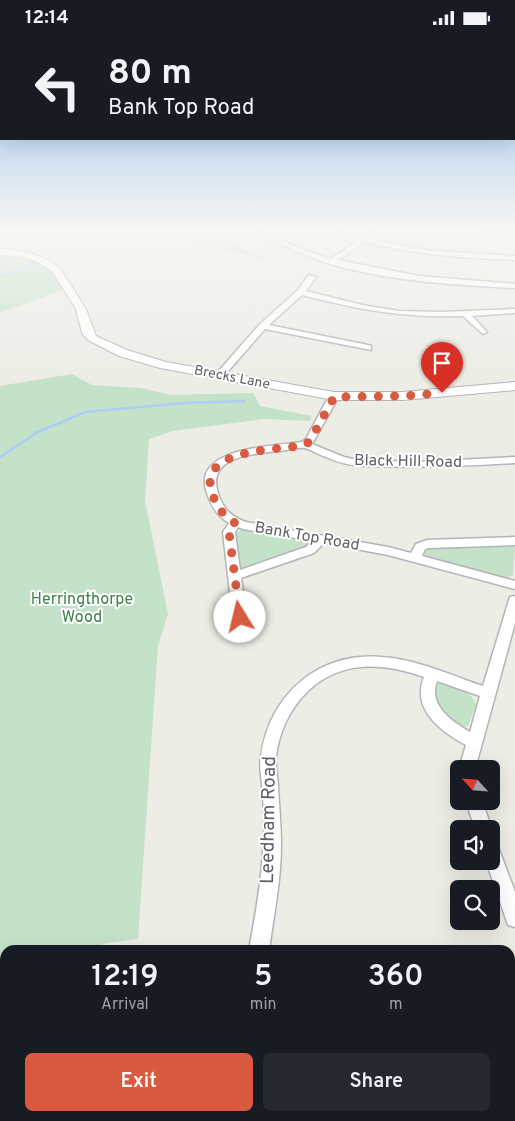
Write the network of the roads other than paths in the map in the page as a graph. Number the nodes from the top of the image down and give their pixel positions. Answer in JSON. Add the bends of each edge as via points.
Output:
{"nodes":[{"id":1,"x":65,"y":283,"type":"edge"},
{"id":2,"x":308,"y":283,"type":"edge"},
{"id":3,"x":467,"y":283,"type":"edge"},
{"id":4,"x":515,"y":286,"type":"edge"},
{"id":5,"x":301,"y":292,"type":"junction"},
{"id":6,"x":515,"y":311,"type":"edge"},
{"id":7,"x":466,"y":313,"type":"junction"},
{"id":8,"x":263,"y":326,"type":"junction"},
{"id":9,"x":482,"y":332,"type":"dead end"},
{"id":10,"x":368,"y":347,"type":"dead end"},
{"id":11,"x":220,"y":375,"type":"junction"},
{"id":12,"x":515,"y":386,"type":"edge"},
{"id":13,"x":334,"y":397,"type":"junction"},
{"id":14,"x":305,"y":445,"type":"junction"},
{"id":15,"x":515,"y":460,"type":"edge"},
{"id":16,"x":235,"y":523,"type":"junction"},
{"id":17,"x":320,"y":539,"type":"junction"},
{"id":18,"x":515,"y":541,"type":"edge"},
{"id":19,"x":416,"y":557,"type":"junction"},
{"id":20,"x":234,"y":576,"type":"junction"},
{"id":21,"x":515,"y":585,"type":"edge"},
{"id":22,"x":515,"y":600,"type":"edge"},
{"id":23,"x":252,"y":628,"type":"dead end"},
{"id":24,"x":432,"y":675,"type":"junction"},
{"id":25,"x":487,"y":693,"type":"junction"},
{"id":26,"x":473,"y":741,"type":"junction"},
{"id":27,"x":469,"y":760,"type":"edge"},
{"id":28,"x":498,"y":870,"type":"edge"},
{"id":29,"x":515,"y":918,"type":"edge"},
{"id":30,"x":260,"y":945,"type":"edge"}],
"edges":[{"from":1,"to":11,"type":"street","name":"Brecks Lane","via":[[81,309],[88,333],[100,343],[143,359]]},
{"from":2,"to":5,"type":"street"},
{"from":3,"to":4,"type":"street"},
{"from":5,"to":7,"type":"street","via":[[359,307],[400,313]]},
{"from":5,"to":8,"type":"street"},
{"from":6,"to":7,"type":"street"},
{"from":7,"to":9,"type":"street"},
{"from":8,"to":10,"type":"street"},
{"from":8,"to":11,"type":"street"},
{"from":11,"to":13,"type":"street","name":"Brecks Lane"},
{"from":12,"to":13,"type":"street","name":"Brecks Lane","via":[[403,396]]},
{"from":13,"to":14,"type":"street"},
{"from":14,"to":15,"type":"street","name":"Black Hill Road","via":[[357,463],[419,465]]},
{"from":14,"to":16,"type":"street","name":"Bank Top Road","via":[[238,455],[214,469],[210,487],[216,505]]},
{"from":16,"to":17,"type":"street","name":"Bank Top Road"},
{"from":16,"to":20,"type":"street","via":[[229,532]]},
{"from":17,"to":19,"type":"street","name":"Bank Top Road"},
{"from":17,"to":20,"type":"street","via":[[310,550]]},
{"from":18,"to":19,"type":"street","via":[[427,544],[420,547]]},
{"from":19,"to":21,"type":"street","name":"Bank Top Road"},
{"from":20,"to":23,"type":"street","via":[[240,617]]},
{"from":22,"to":25,"type":"street"},
{"from":24,"to":25,"type":"street","name":"Leedham Road"},
{"from":24,"to":26,"type":"street","via":[[428,687],[430,703],[448,727]]},
{"from":24,"to":30,"type":"street","name":"Leedham Road","via":[[381,661],[346,663],[315,675],[288,702],[272,733],[268,755],[272,851]]},
{"from":25,"to":26,"type":"street"},
{"from":26,"to":27,"type":"street"},
{"from":28,"to":29,"type":"street"}]}
